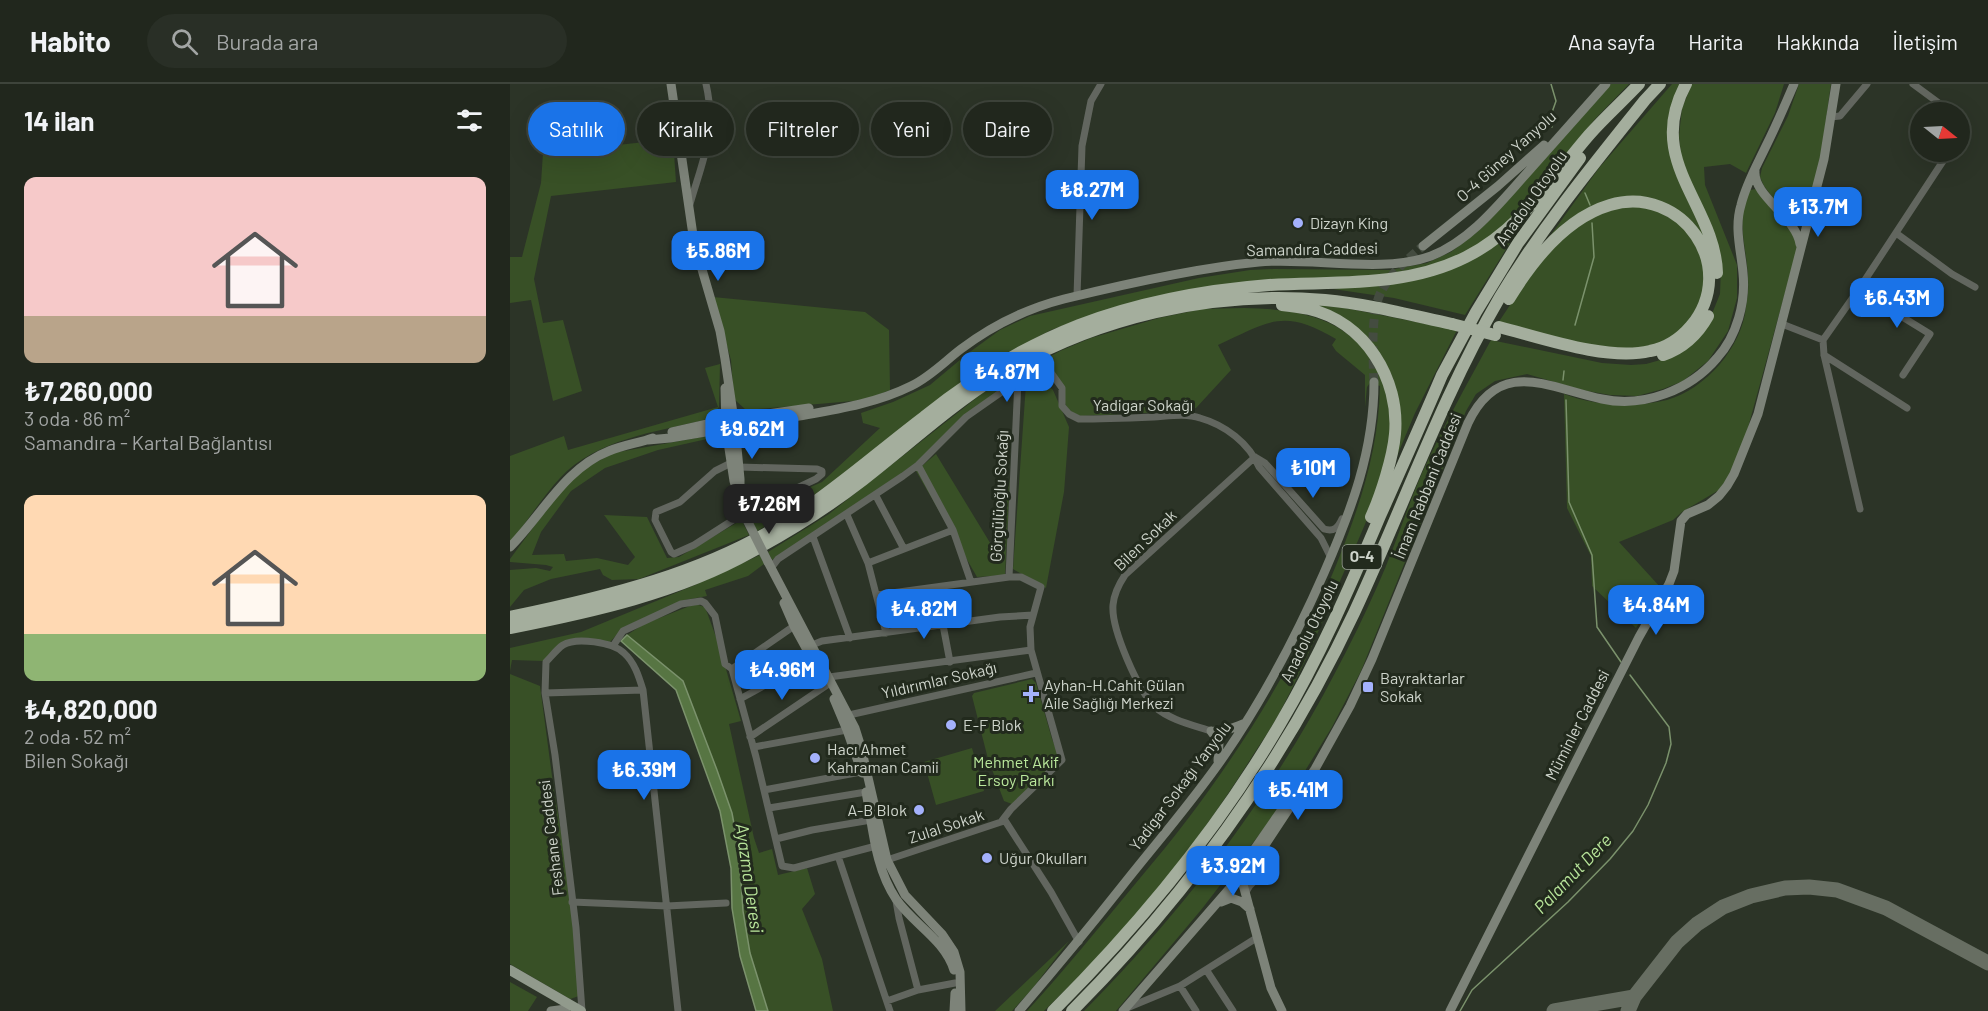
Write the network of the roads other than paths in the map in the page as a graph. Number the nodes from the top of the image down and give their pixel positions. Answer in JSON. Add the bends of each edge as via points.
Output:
{"nodes":[{"id":1,"x":672,"y":84,"type":"edge"},
{"id":2,"x":706,"y":84,"type":"edge"},
{"id":3,"x":1101,"y":84,"type":"edge"},
{"id":4,"x":1605,"y":84,"type":"edge"},
{"id":5,"x":1641,"y":84,"type":"edge"},
{"id":6,"x":1660,"y":84,"type":"edge"},
{"id":7,"x":1686,"y":84,"type":"edge"},
{"id":8,"x":1794,"y":84,"type":"edge"},
{"id":9,"x":1867,"y":84,"type":"edge"},
{"id":10,"x":1913,"y":84,"type":"edge"},
{"id":11,"x":1836,"y":85,"type":"edge"},
{"id":12,"x":1937,"y":102,"type":"edge"},
{"id":13,"x":1830,"y":117,"type":"junction"},
{"id":14,"x":1942,"y":162,"type":"edge"},
{"id":15,"x":1757,"y":165,"type":"junction"},
{"id":16,"x":1761,"y":188,"type":"junction"},
{"id":17,"x":1744,"y":195,"type":"junction"},
{"id":18,"x":689,"y":208,"type":"junction"},
{"id":19,"x":1809,"y":219,"type":"junction"},
{"id":20,"x":1793,"y":226,"type":"junction"},
{"id":21,"x":1896,"y":233,"type":"junction"},
{"id":22,"x":1423,"y":246,"type":"tunnel mouth"},
{"id":23,"x":1800,"y":249,"type":"junction"},
{"id":24,"x":1862,"y":286,"type":"junction"},
{"id":25,"x":1975,"y":287,"type":"dead end"},
{"id":26,"x":1198,"y":295,"type":"junction"},
{"id":27,"x":1077,"y":296,"type":"junction"},
{"id":28,"x":1188,"y":306,"type":"junction"},
{"id":29,"x":1454,"y":320,"type":"junction"},
{"id":30,"x":1782,"y":324,"type":"junction"},
{"id":31,"x":1497,"y":331,"type":"junction"},
{"id":32,"x":1823,"y":340,"type":"junction"},
{"id":33,"x":1824,"y":355,"type":"junction"},
{"id":34,"x":1903,"y":375,"type":"dead end"},
{"id":35,"x":1018,"y":380,"type":"junction"},
{"id":36,"x":1374,"y":382,"type":"tunnel mouth"},
{"id":37,"x":1907,"y":408,"type":"dead end"},
{"id":38,"x":730,"y":424,"type":"junction"},
{"id":39,"x":1424,"y":448,"type":"junction"},
{"id":40,"x":1255,"y":457,"type":"junction"},
{"id":41,"x":735,"y":465,"type":"junction"},
{"id":42,"x":918,"y":465,"type":"junction"},
{"id":43,"x":1362,"y":477,"type":"junction"},
{"id":44,"x":876,"y":496,"type":"junction"},
{"id":45,"x":1860,"y":509,"type":"dead end"},
{"id":46,"x":847,"y":515,"type":"junction"},
{"id":47,"x":746,"y":517,"type":"junction"},
{"id":48,"x":953,"y":530,"type":"junction"},
{"id":49,"x":813,"y":537,"type":"junction"},
{"id":50,"x":510,"y":547,"type":"edge"},
{"id":51,"x":904,"y":549,"type":"junction"},
{"id":52,"x":1331,"y":558,"type":"junction"},
{"id":53,"x":868,"y":563,"type":"junction"},
{"id":54,"x":769,"y":565,"type":"junction"},
{"id":55,"x":1009,"y":577,"type":"junction"},
{"id":56,"x":971,"y":582,"type":"junction"},
{"id":57,"x":877,"y":595,"type":"junction"},
{"id":58,"x":1033,"y":615,"type":"junction"},
{"id":59,"x":510,"y":617,"type":"edge"},
{"id":60,"x":943,"y":625,"type":"junction"},
{"id":61,"x":794,"y":626,"type":"junction"},
{"id":62,"x":510,"y":628,"type":"edge"},
{"id":63,"x":886,"y":633,"type":"junction"},
{"id":64,"x":850,"y":638,"type":"junction"},
{"id":65,"x":812,"y":645,"type":"junction"},
{"id":66,"x":614,"y":646,"type":"junction"},
{"id":67,"x":1031,"y":650,"type":"junction"},
{"id":68,"x":812,"y":660,"type":"junction"},
{"id":69,"x":950,"y":662,"type":"junction"},
{"id":70,"x":732,"y":669,"type":"junction"},
{"id":71,"x":1036,"y":673,"type":"junction"},
{"id":72,"x":828,"y":681,"type":"junction"},
{"id":73,"x":644,"y":690,"type":"junction"},
{"id":74,"x":545,"y":693,"type":"junction"},
{"id":75,"x":740,"y":699,"type":"junction"},
{"id":76,"x":849,"y":715,"type":"junction"},
{"id":77,"x":1245,"y":723,"type":"junction"},
{"id":78,"x":1281,"y":724,"type":"junction"},
{"id":79,"x":847,"y":730,"type":"junction"},
{"id":80,"x":1211,"y":731,"type":"junction"},
{"id":81,"x":750,"y":737,"type":"junction"},
{"id":82,"x":754,"y":747,"type":"junction"},
{"id":83,"x":1217,"y":765,"type":"junction"},
{"id":84,"x":861,"y":772,"type":"junction"},
{"id":85,"x":764,"y":790,"type":"junction"},
{"id":86,"x":868,"y":790,"type":"junction"},
{"id":87,"x":769,"y":808,"type":"junction"},
{"id":88,"x":1004,"y":819,"type":"junction"},
{"id":89,"x":871,"y":820,"type":"junction"},
{"id":90,"x":882,"y":835,"type":"junction"},
{"id":91,"x":776,"y":839,"type":"junction"},
{"id":92,"x":876,"y":846,"type":"junction"},
{"id":93,"x":838,"y":856,"type":"junction"},
{"id":94,"x":887,"y":860,"type":"junction"},
{"id":95,"x":1268,"y":874,"type":"dead end"},
{"id":96,"x":1241,"y":877,"type":"junction"},
{"id":97,"x":1245,"y":892,"type":"junction"},
{"id":98,"x":896,"y":898,"type":"junction"},
{"id":99,"x":572,"y":902,"type":"junction"},
{"id":100,"x":726,"y":903,"type":"dead end"},
{"id":101,"x":1218,"y":903,"type":"junction"},
{"id":102,"x":667,"y":906,"type":"junction"},
{"id":103,"x":1250,"y":909,"type":"junction"},
{"id":104,"x":910,"y":915,"type":"junction"},
{"id":105,"x":899,"y":918,"type":"junction"},
{"id":106,"x":1258,"y":937,"type":"junction"},
{"id":107,"x":1079,"y":942,"type":"junction"},
{"id":108,"x":951,"y":953,"type":"junction"},
{"id":109,"x":510,"y":970,"type":"edge"},
{"id":110,"x":1207,"y":971,"type":"junction"},
{"id":111,"x":510,"y":978,"type":"edge"},
{"id":112,"x":956,"y":983,"type":"junction"},
{"id":113,"x":1180,"y":986,"type":"junction"},
{"id":114,"x":918,"y":990,"type":"junction"},
{"id":115,"x":886,"y":1001,"type":"junction"},
{"id":116,"x":1125,"y":1009,"type":"edge"},
{"id":117,"x":568,"y":1010,"type":"edge"},
{"id":118,"x":550,"y":1011,"type":"edge"},
{"id":119,"x":581,"y":1011,"type":"edge"},
{"id":120,"x":678,"y":1011,"type":"edge"},
{"id":121,"x":890,"y":1011,"type":"edge"},
{"id":122,"x":954,"y":1011,"type":"edge"},
{"id":123,"x":961,"y":1011,"type":"edge"},
{"id":124,"x":1019,"y":1011,"type":"edge"},
{"id":125,"x":1053,"y":1011,"type":"edge"},
{"id":126,"x":1072,"y":1011,"type":"edge"},
{"id":127,"x":1196,"y":1011,"type":"edge"},
{"id":128,"x":1233,"y":1011,"type":"edge"},
{"id":129,"x":1281,"y":1011,"type":"edge"},
{"id":130,"x":1450,"y":1011,"type":"edge"}],
"edges":[{"from":1,"to":18,"type":"main road"},
{"from":2,"to":18,"type":"street","via":[[711,125]]},
{"from":3,"to":27,"type":"street","via":[[1091,101],[1082,146]]},
{"from":4,"to":22,"type":"main road","name":"O-4 Güney Yanyolu","via":[[1531,158]]},
{"from":4,"to":27,"type":"main road","name":"Samandıra Caddesi","via":[[1490,213],[1468,233],[1431,256],[1376,263],[1261,262],[1205,269]]},
{"from":5,"to":26,"type":"highway","via":[[1591,132],[1508,230],[1466,257],[1397,278],[1269,285]]},
{"from":5,"to":78,"type":"highway","name":"Anadolu Otoyolu","number":"O-4","via":[[1563,180],[1476,312],[1442,375],[1327,634]]},
{"from":6,"to":39,"type":"highway","name":"Anadolu Otoyolu","number":"O-4","via":[[1581,179],[1501,296]]},
{"from":7,"to":31,"type":"highway","via":[[1673,127],[1676,160],[1705,226],[1717,270],[1713,304],[1698,331],[1667,354],[1628,362],[1590,358]]},
{"from":8,"to":15,"type":"main road","name":"İmam Rabbani Caddesi"},
{"from":9,"to":13,"type":"street","via":[[1840,116]]},
{"from":10,"to":12,"type":"street"},
{"from":11,"to":13,"type":"main road","name":"Müminler Caddesi"},
{"from":13,"to":19,"type":"main road","name":"Müminler Caddesi"},
{"from":14,"to":21,"type":"street"},
{"from":15,"to":16,"type":"main road","via":[[1755,179]]},
{"from":15,"to":17,"type":"main road","name":"İmam Rabbani Caddesi"},
{"from":16,"to":17,"type":"main road","via":[[1751,186]]},
{"from":16,"to":20,"type":"main road"},
{"from":17,"to":96,"type":"main road","name":"İmam Rabbani Caddesi","via":[[1737,226],[1744,283],[1739,316],[1722,353],[1695,379],[1659,396],[1624,401],[1538,382],[1512,382],[1494,390],[1474,410],[1350,706],[1315,769],[1254,848],[1242,867]]},
{"from":18,"to":38,"type":"main road","via":[[696,255],[726,359]]},
{"from":19,"to":20,"type":"main road","via":[[1802,228]]},
{"from":19,"to":23,"type":"main road","name":"Müminler Caddesi"},
{"from":20,"to":23,"type":"main road"},
{"from":21,"to":24,"type":"street"},
{"from":21,"to":25,"type":"street"},
{"from":23,"to":30,"type":"main road","name":"Müminler Caddesi"},
{"from":24,"to":32,"type":"street"},
{"from":24,"to":34,"type":"street","via":[[1930,334]]},
{"from":26,"to":29,"type":"highway","via":[[1316,292],[1364,297]]},
{"from":26,"to":59,"type":"highway","via":[[1160,301],[1082,324],[1000,363],[922,417],[824,497],[733,550],[656,580]]},
{"from":27,"to":38,"type":"main road","name":"Samandıra Caddesi","via":[[1027,309],[1005,320],[930,375],[895,393]]},
{"from":28,"to":29,"type":"highway","via":[[1282,298],[1363,305]]},
{"from":28,"to":62,"type":"highway","via":[[1096,329],[998,376],[831,503],[738,558],[689,580],[623,602]]},
{"from":28,"to":78,"type":"highway","via":[[1281,305],[1325,315],[1359,336],[1372,351],[1389,381],[1393,397],[1395,436],[1374,512]]},
{"from":29,"to":31,"type":"highway"},
{"from":30,"to":32,"type":"street"},
{"from":30,"to":130,"type":"main road","name":"Müminler Caddesi","via":[[1758,414],[1734,474],[1719,496],[1681,521],[1677,559],[1669,584]]},
{"from":31,"to":39,"type":"highway","via":[[1610,353],[1632,354],[1666,346],[1687,331],[1703,308],[1709,286],[1700,241],[1672,212],[1634,202],[1609,205],[1572,225],[1542,254],[1513,292]]},
{"from":32,"to":33,"type":"street"},
{"from":33,"to":37,"type":"street"},
{"from":33,"to":45,"type":"street"},
{"from":35,"to":40,"type":"street","name":"Yadigar Sokağı","via":[[1041,371],[1052,374],[1062,388],[1062,406],[1079,419],[1182,415],[1201,418],[1235,436]]},
{"from":35,"to":42,"type":"street","name":"Yadigar Sokağı","via":[[966,417]]},
{"from":35,"to":55,"type":"street","name":"Görgülüoğlu Sokağı"},
{"from":36,"to":43,"type":"main road","via":[[1372,428]]},
{"from":38,"to":41,"type":"main road"},
{"from":38,"to":50,"type":"main road","name":"Samandıra Caddesi","via":[[672,432],[608,451],[582,466]]},
{"from":39,"to":126,"type":"highway","name":"Anadolu Otoyolu","number":"O-4","via":[[1354,613],[1282,747],[1184,887]]},
{"from":40,"to":43,"type":"street","via":[[1329,530],[1338,527]]},
{"from":40,"to":52,"type":"street","name":"Yadigar Sokağı","via":[[1259,467],[1321,538]]},
{"from":40,"to":80,"type":"street","name":"Bilen Sokak","via":[[1125,575],[1113,604],[1113,618],[1122,644],[1139,683],[1155,706],[1165,714]]},
{"from":41,"to":47,"type":"main road"},
{"from":41,"to":47,"type":"street","via":[[822,471],[816,479]]},
{"from":41,"to":47,"type":"street","via":[[714,471],[680,502],[656,511],[655,520],[674,554]]},
{"from":42,"to":44,"type":"street","name":"Yadigar Sokağı"},
{"from":42,"to":48,"type":"street"},
{"from":43,"to":52,"type":"main road"},
{"from":44,"to":46,"type":"street","name":"Yadigar Sokağı"},
{"from":44,"to":51,"type":"street"},
{"from":46,"to":49,"type":"street","name":"Yadigar Sokağı"},
{"from":46,"to":53,"type":"street"},
{"from":47,"to":54,"type":"main road","bridge":true},
{"from":48,"to":51,"type":"street"},
{"from":48,"to":56,"type":"street"},
{"from":49,"to":54,"type":"street","name":"Yadigar Sokağı"},
{"from":49,"to":64,"type":"street"},
{"from":51,"to":53,"type":"street"},
{"from":52,"to":77,"type":"main road","name":"Yadigar Sokağı Yanyolu","via":[[1303,621]]},
{"from":53,"to":57,"type":"street"},
{"from":54,"to":61,"type":"main road"},
{"from":54,"to":65,"type":"main road"},
{"from":55,"to":56,"type":"street"},
{"from":55,"to":58,"type":"street","name":"Zulal Sokak","via":[[1021,577],[1041,587]]},
{"from":56,"to":57,"type":"street"},
{"from":57,"to":63,"type":"street"},
{"from":58,"to":60,"type":"street"},
{"from":58,"to":67,"type":"street","name":"Zulal Sokak"},
{"from":60,"to":63,"type":"street"},
{"from":60,"to":69,"type":"street"},
{"from":61,"to":68,"type":"main road"},
{"from":61,"to":70,"type":"street"},
{"from":63,"to":64,"type":"street"},
{"from":64,"to":65,"type":"street"},
{"from":65,"to":72,"type":"main road"},
{"from":66,"to":70,"type":"street","via":[[623,631],[681,604],[701,601],[715,616],[725,664]]},
{"from":66,"to":73,"type":"street","via":[[634,666]]},
{"from":66,"to":74,"type":"street","name":"Feshane Caddesi","via":[[588,641],[564,644],[546,662]]},
{"from":67,"to":69,"type":"street"},
{"from":67,"to":71,"type":"street","name":"Zulal Sokak"},
{"from":68,"to":72,"type":"main road"},
{"from":68,"to":75,"type":"street"},
{"from":69,"to":72,"type":"street"},
{"from":70,"to":75,"type":"street"},
{"from":71,"to":76,"type":"street","name":"Yıldırımlar Sokağı"},
{"from":71,"to":88,"type":"street","name":"Zulal Sokak","via":[[1062,760]]},
{"from":72,"to":76,"type":"main road"},
{"from":72,"to":79,"type":"main road"},
{"from":72,"to":81,"type":"street"},
{"from":73,"to":74,"type":"street"},
{"from":73,"to":102,"type":"street"},
{"from":74,"to":99,"type":"street","name":"Feshane Caddesi"},
{"from":75,"to":81,"type":"street"},
{"from":76,"to":86,"type":"main road","via":[[861,747]]},
{"from":77,"to":80,"type":"main road","via":[[1230,730]]},
{"from":77,"to":83,"type":"main road","name":"Yadigar Sokağı Yanyolu"},
{"from":78,"to":125,"type":"highway","name":"Anadolu Otoyolu","number":"O-4","via":[[1176,875],[1122,940]]},
{"from":79,"to":82,"type":"street"},
{"from":79,"to":84,"type":"main road"},
{"from":80,"to":83,"type":"main road","via":[[1219,742]]},
{"from":81,"to":82,"type":"street"},
{"from":82,"to":85,"type":"street"},
{"from":83,"to":107,"type":"main road","name":"Yadigar Sokağı Yanyolu"},
{"from":84,"to":85,"type":"street"},
{"from":84,"to":86,"type":"main road"},
{"from":85,"to":87,"type":"street"},
{"from":86,"to":87,"type":"street"},
{"from":86,"to":89,"type":"main road"},
{"from":86,"to":90,"type":"main road"},
{"from":87,"to":91,"type":"street"},
{"from":88,"to":94,"type":"street","name":"Zulal Sokak"},
{"from":88,"to":107,"type":"street"},
{"from":89,"to":91,"type":"street"},
{"from":89,"to":92,"type":"main road"},
{"from":90,"to":92,"type":"main road"},
{"from":90,"to":94,"type":"main road"},
{"from":91,"to":93,"type":"street","via":[[782,866],[794,868]]},
{"from":92,"to":93,"type":"street"},
{"from":92,"to":98,"type":"main road","via":[[882,873]]},
{"from":93,"to":115,"type":"street"},
{"from":94,"to":108,"type":"main road","via":[[905,896],[942,934]]},
{"from":95,"to":97,"type":"street","via":[[1250,884]]},
{"from":96,"to":97,"type":"main road"},
{"from":96,"to":101,"type":"main road"},
{"from":97,"to":103,"type":"main road"},
{"from":98,"to":104,"type":"main road"},
{"from":98,"to":105,"type":"street"},
{"from":99,"to":102,"type":"street"},
{"from":99,"to":119,"type":"street","name":"Feshane Caddesi"},
{"from":100,"to":102,"type":"street"},
{"from":101,"to":103,"type":"main road","via":[[1231,898]]},
{"from":101,"to":116,"type":"main road"},
{"from":102,"to":120,"type":"street"},
{"from":103,"to":106,"type":"main road"},
{"from":104,"to":105,"type":"street"},
{"from":104,"to":108,"type":"main road"},
{"from":105,"to":114,"type":"street"},
{"from":106,"to":110,"type":"street"},
{"from":106,"to":129,"type":"main road"},
{"from":107,"to":124,"type":"main road","name":"Yadigar Sokağı Yanyolu"},
{"from":108,"to":112,"type":"main road"},
{"from":108,"to":123,"type":"main road","via":[[960,972]]},
{"from":109,"to":119,"type":"main road"},
{"from":110,"to":113,"type":"street"},
{"from":110,"to":128,"type":"street"},
{"from":111,"to":117,"type":"main road"},
{"from":112,"to":114,"type":"street"},
{"from":112,"to":122,"type":"main road"},
{"from":113,"to":116,"type":"street"},
{"from":113,"to":127,"type":"street"},
{"from":114,"to":115,"type":"street"},
{"from":115,"to":121,"type":"street"},
{"from":117,"to":118,"type":"main road"}]}
